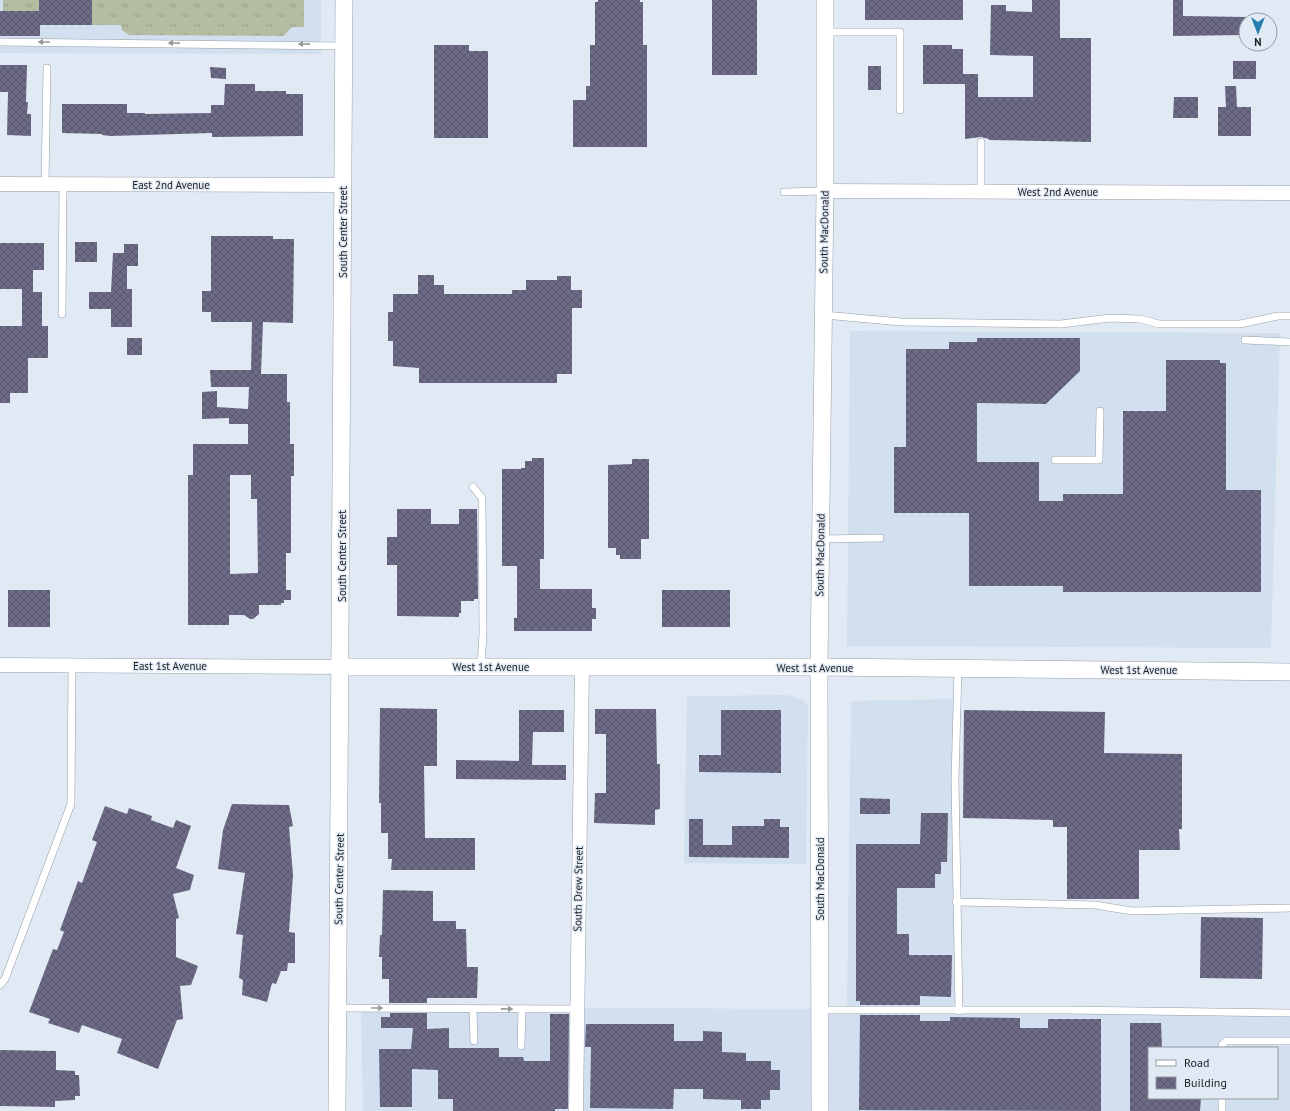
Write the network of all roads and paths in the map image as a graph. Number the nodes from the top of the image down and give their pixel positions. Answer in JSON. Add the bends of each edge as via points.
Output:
{"nodes":[{"id":1,"x":344,"y":0,"type":"edge"},
{"id":2,"x":825,"y":0,"type":"edge"},
{"id":3,"x":825,"y":32,"type":"junction"},
{"id":4,"x":0,"y":42,"type":"edge"},
{"id":5,"x":343,"y":46,"type":"junction"},
{"id":6,"x":47,"y":68,"type":"dead end"},
{"id":7,"x":900,"y":110,"type":"dead end"},
{"id":8,"x":981,"y":142,"type":"dead end"},
{"id":9,"x":0,"y":184,"type":"edge"},
{"id":10,"x":45,"y":184,"type":"junction"},
{"id":11,"x":63,"y":184,"type":"junction"},
{"id":12,"x":343,"y":185,"type":"junction"},
{"id":13,"x":825,"y":191,"type":"junction"},
{"id":14,"x":981,"y":191,"type":"junction"},
{"id":15,"x":784,"y":192,"type":"dead end"},
{"id":16,"x":1290,"y":193,"type":"edge"},
{"id":17,"x":62,"y":314,"type":"dead end"},
{"id":18,"x":823,"y":315,"type":"junction"},
{"id":19,"x":1290,"y":316,"type":"edge"},
{"id":20,"x":1245,"y":340,"type":"dead end"},
{"id":21,"x":1290,"y":342,"type":"edge"},
{"id":22,"x":1100,"y":411,"type":"dead end"},
{"id":23,"x":1054,"y":460,"type":"dead end"},
{"id":24,"x":474,"y":487,"type":"dead end"},
{"id":25,"x":880,"y":538,"type":"dead end"},
{"id":26,"x":821,"y":539,"type":"junction"},
{"id":27,"x":0,"y":665,"type":"edge"},
{"id":28,"x":72,"y":666,"type":"junction"},
{"id":29,"x":481,"y":666,"type":"junction"},
{"id":30,"x":341,"y":667,"type":"junction"},
{"id":31,"x":582,"y":667,"type":"junction"},
{"id":32,"x":819,"y":668,"type":"junction"},
{"id":33,"x":958,"y":668,"type":"junction"},
{"id":34,"x":1290,"y":672,"type":"edge"},
{"id":35,"x":956,"y":902,"type":"junction"},
{"id":36,"x":1290,"y":908,"type":"edge"},
{"id":37,"x":0,"y":985,"type":"edge"},
{"id":38,"x":338,"y":1008,"type":"junction"},
{"id":39,"x":473,"y":1009,"type":"junction"},
{"id":40,"x":522,"y":1009,"type":"junction"},
{"id":41,"x":577,"y":1010,"type":"junction"},
{"id":42,"x":820,"y":1010,"type":"junction"},
{"id":43,"x":959,"y":1011,"type":"junction"},
{"id":44,"x":1290,"y":1013,"type":"edge"},
{"id":45,"x":474,"y":1041,"type":"dead end"},
{"id":46,"x":1290,"y":1041,"type":"edge"},
{"id":47,"x":521,"y":1046,"type":"dead end"},
{"id":48,"x":1222,"y":1047,"type":"edge"},
{"id":49,"x":1222,"y":1099,"type":"edge"},
{"id":50,"x":337,"y":1111,"type":"edge"},
{"id":51,"x":576,"y":1111,"type":"edge"},
{"id":52,"x":820,"y":1111,"type":"edge"},
{"id":53,"x":1222,"y":1111,"type":"edge"}],
"edges":[{"from":1,"to":5,"type":"street","name":"South Center Street"},
{"from":2,"to":3,"type":"street","name":"South MacDonald"},
{"from":3,"to":7,"type":"lane","via":[[900,32]]},
{"from":3,"to":13,"type":"street","name":"South MacDonald"},
{"from":5,"to":4,"type":"lane","one_way":true},
{"from":5,"to":12,"type":"street","name":"South Center Street"},
{"from":6,"to":10,"type":"lane"},
{"from":8,"to":14,"type":"lane"},
{"from":9,"to":10,"type":"street","name":"East 2nd Avenue"},
{"from":10,"to":11,"type":"street","name":"East 2nd Avenue"},
{"from":11,"to":12,"type":"street","name":"East 2nd Avenue"},
{"from":11,"to":17,"type":"lane"},
{"from":12,"to":30,"type":"street","name":"South Center Street"},
{"from":13,"to":14,"type":"street","name":"West 2nd Avenue"},
{"from":13,"to":15,"type":"lane"},
{"from":13,"to":18,"type":"street","name":"South MacDonald"},
{"from":14,"to":16,"type":"street","name":"West 2nd Avenue"},
{"from":18,"to":19,"type":"lane","via":[[902,322],[1061,324],[1110,318],[1140,319],[1159,324],[1240,324]]},
{"from":18,"to":26,"type":"street","name":"South MacDonald"},
{"from":20,"to":21,"type":"lane"},
{"from":22,"to":23,"type":"lane","via":[[1099,460]]},
{"from":24,"to":29,"type":"lane","via":[[482,498]]},
{"from":25,"to":26,"type":"lane"},
{"from":26,"to":32,"type":"street","name":"South MacDonald"},
{"from":27,"to":28,"type":"street","name":"East 1st Avenue"},
{"from":28,"to":30,"type":"street","name":"East 1st Avenue"},
{"from":28,"to":37,"type":"lane","via":[[71,804],[5,979]]},
{"from":29,"to":30,"type":"street","name":"West 1st Avenue"},
{"from":29,"to":31,"type":"street","name":"West 1st Avenue"},
{"from":30,"to":38,"type":"street","name":"South Center Street"},
{"from":31,"to":32,"type":"street","name":"West 1st Avenue"},
{"from":31,"to":41,"type":"street","name":"South Drew Street"},
{"from":32,"to":33,"type":"street","name":"West 1st Avenue"},
{"from":32,"to":42,"type":"street","name":"South MacDonald"},
{"from":33,"to":34,"type":"street","name":"West 1st Avenue"},
{"from":33,"to":35,"type":"lane","via":[[955,773]]},
{"from":35,"to":36,"type":"lane","via":[[1095,905],[1132,911]]},
{"from":35,"to":43,"type":"lane"},
{"from":38,"to":39,"type":"lane","one_way":true},
{"from":38,"to":50,"type":"street","name":"South Center Street"},
{"from":39,"to":40,"type":"lane","one_way":true},
{"from":39,"to":45,"type":"lane"},
{"from":40,"to":41,"type":"lane"},
{"from":40,"to":47,"type":"lane"},
{"from":41,"to":51,"type":"street","name":"South Drew Street"},
{"from":42,"to":43,"type":"lane"},
{"from":42,"to":52,"type":"street","name":"South MacDonald"},
{"from":43,"to":44,"type":"lane"},
{"from":46,"to":48,"type":"lane","via":[[1226,1041]]},
{"from":49,"to":53,"type":"lane"}]}
